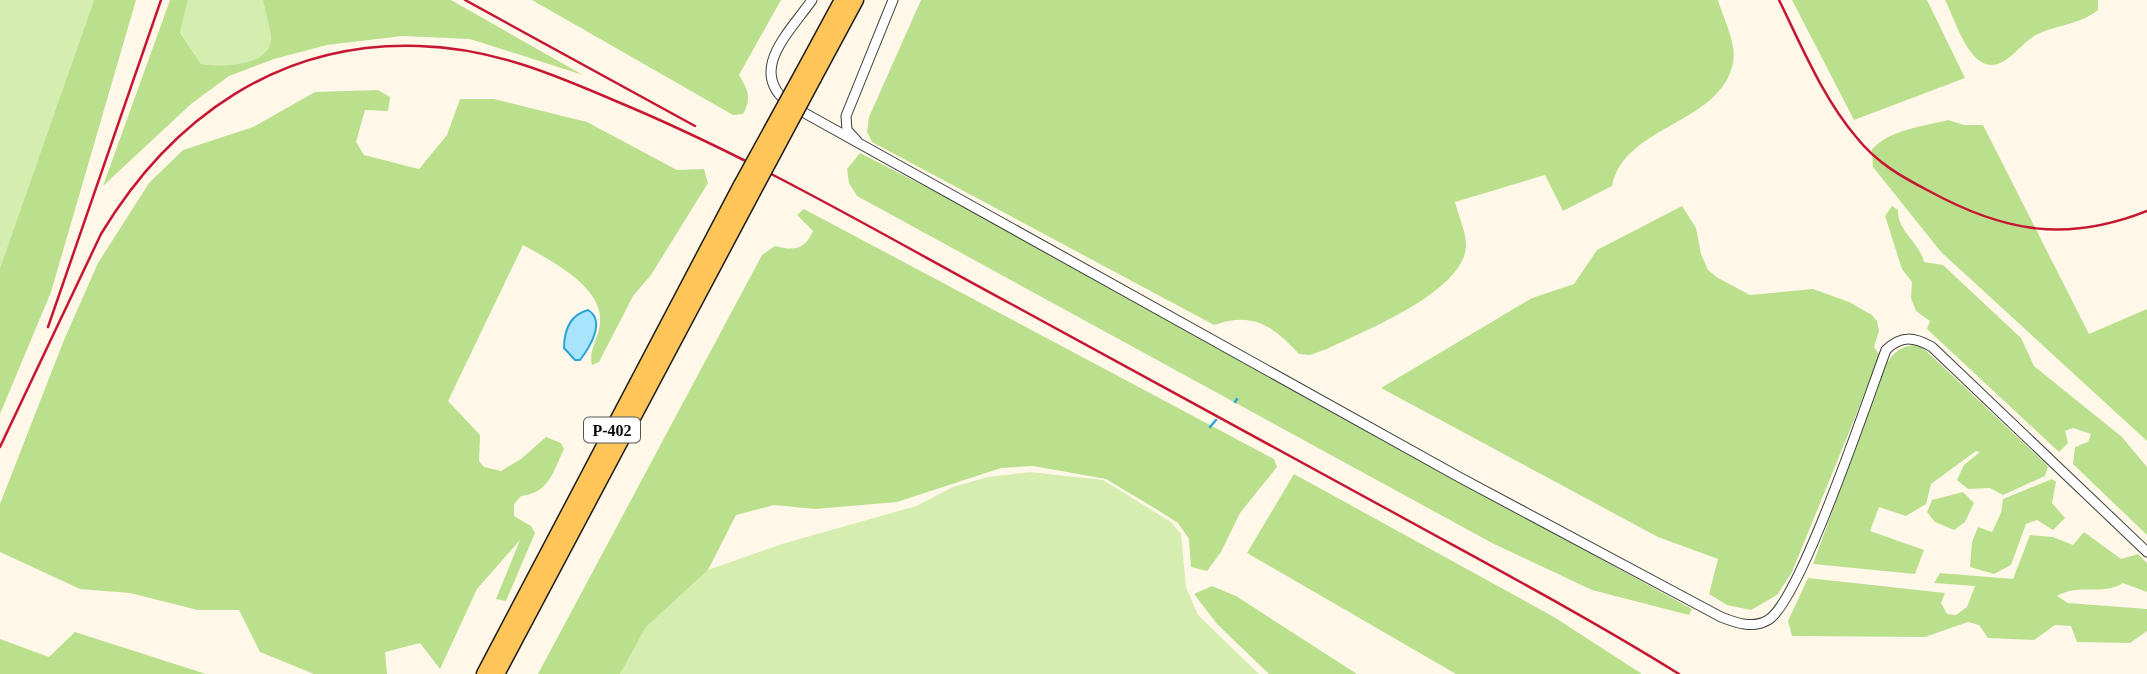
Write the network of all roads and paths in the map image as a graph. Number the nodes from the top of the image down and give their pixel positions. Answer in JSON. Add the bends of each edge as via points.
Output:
{"nodes":[{"id":1,"x":812,"y":0,"type":"edge"},
{"id":2,"x":842,"y":0,"type":"edge"},
{"id":3,"x":856,"y":0,"type":"edge"},
{"id":4,"x":893,"y":0,"type":"edge"},
{"id":5,"x":808,"y":75,"type":"junction"},
{"id":6,"x":846,"y":116,"type":"junction"},
{"id":7,"x":808,"y":117,"type":"junction"},
{"id":8,"x":882,"y":157,"type":"junction"},
{"id":9,"x":746,"y":189,"type":"junction"},
{"id":10,"x":2147,"y":552,"type":"edge"},
{"id":11,"x":484,"y":674,"type":"edge"},
{"id":12,"x":497,"y":674,"type":"edge"}],
"edges":[{"from":1,"to":7,"type":"street","via":[[774,55],[769,73],[778,96]]},
{"from":2,"to":5,"type":"main road","number":"Р-402"},
{"from":3,"to":5,"type":"main road","number":"Р-402"},
{"from":4,"to":6,"type":"street"},
{"from":5,"to":9,"type":"main road","number":"Р-402","bridge":true},
{"from":6,"to":7,"type":"street","via":[[831,123]]},
{"from":6,"to":8,"type":"street","via":[[850,135]]},
{"from":7,"to":8,"type":"street"},
{"from":8,"to":10,"type":"street","via":[[1581,543],[1732,621],[1762,623],[1784,606],[1816,536],[1886,350],[1905,338],[1932,347]]},
{"from":9,"to":11,"type":"main road","number":"Р-402"},
{"from":9,"to":12,"type":"main road","number":"Р-402"}]}
